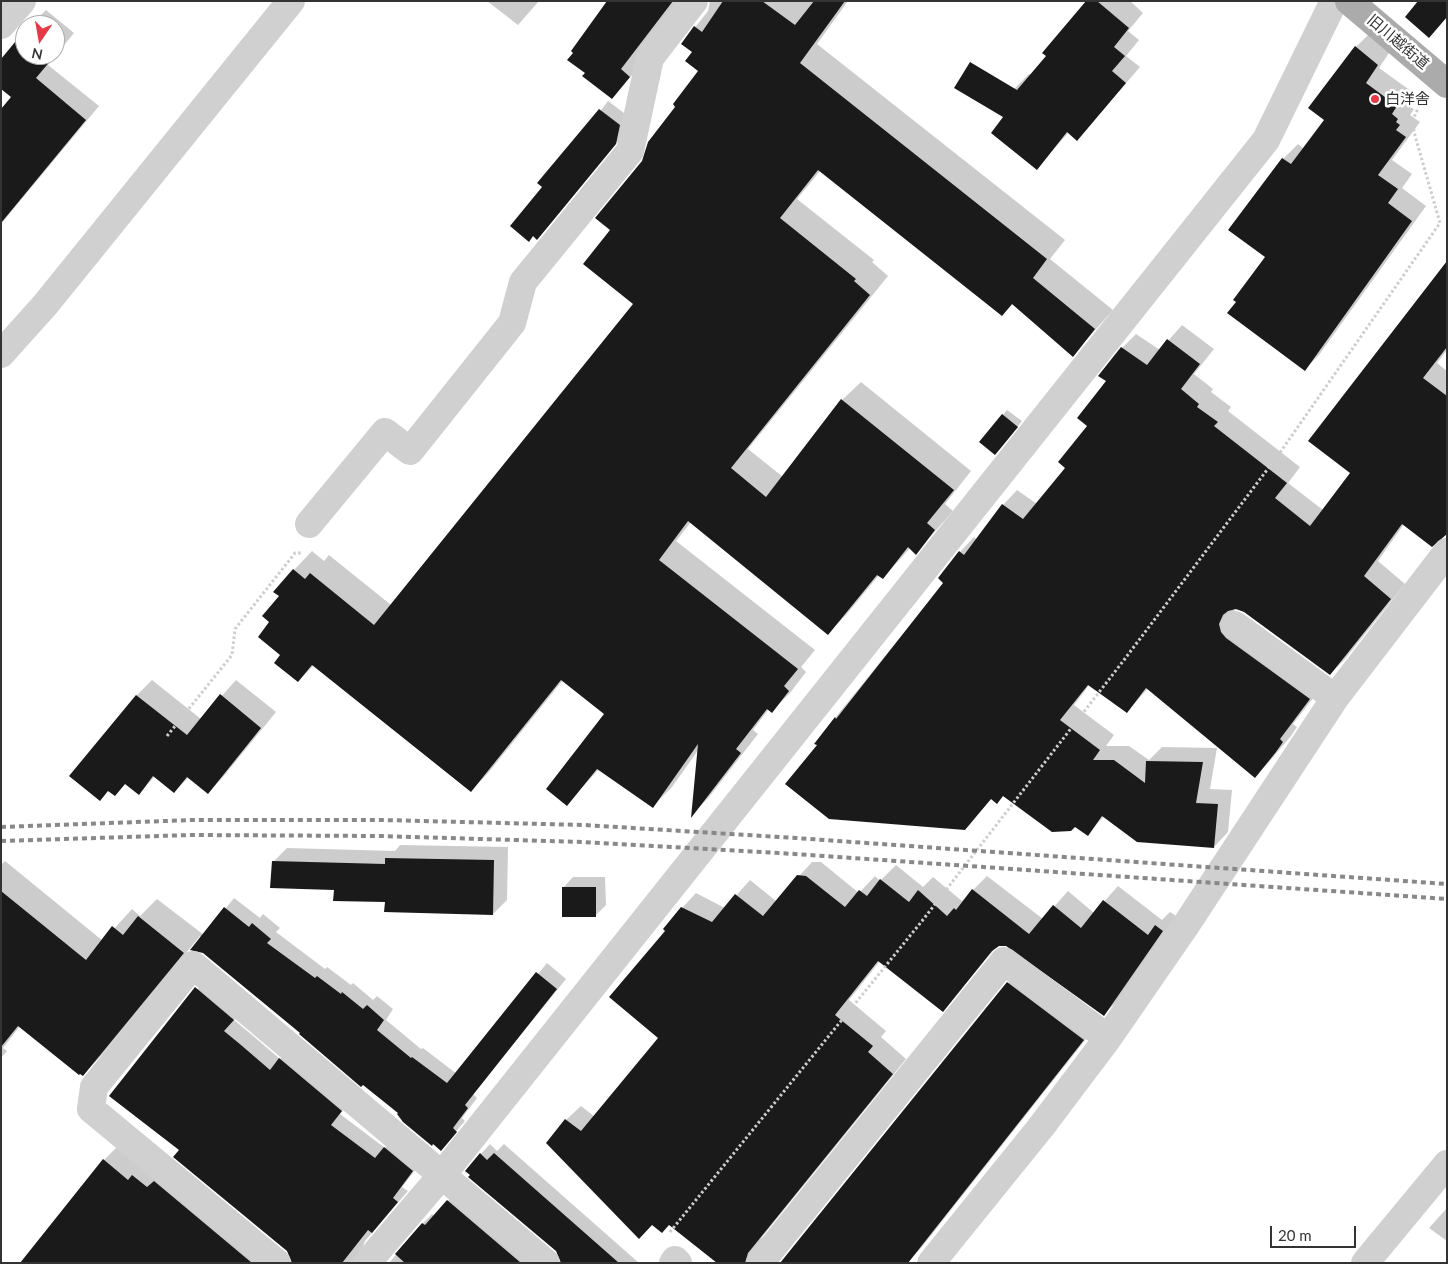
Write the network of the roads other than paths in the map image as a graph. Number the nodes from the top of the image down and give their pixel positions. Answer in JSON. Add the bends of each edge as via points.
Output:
{"nodes":[{"id":1,"x":22,"y":1,"type":"edge"},
{"id":2,"x":291,"y":1,"type":"edge"},
{"id":3,"x":694,"y":1,"type":"edge"},
{"id":4,"x":1334,"y":1,"type":"edge"},
{"id":5,"x":1349,"y":1,"type":"edge"},
{"id":6,"x":1,"y":25,"type":"edge"},
{"id":7,"x":1440,"y":78,"type":"edge"},
{"id":8,"x":1,"y":354,"type":"edge"},
{"id":9,"x":309,"y":524,"type":"dead end"},
{"id":10,"x":1447,"y":552,"type":"edge"},
{"id":11,"x":1235,"y":625,"type":"dead end"},
{"id":12,"x":1335,"y":698,"type":"junction"},
{"id":13,"x":1108,"y":1038,"type":"junction"},
{"id":14,"x":1445,"y":1169,"type":"edge"},
{"id":15,"x":442,"y":1175,"type":"junction"},
{"id":16,"x":277,"y":1263,"type":"edge"},
{"id":17,"x":367,"y":1263,"type":"edge"},
{"id":18,"x":546,"y":1263,"type":"edge"},
{"id":19,"x":673,"y":1263,"type":"edge"},
{"id":20,"x":678,"y":1263,"type":"edge"},
{"id":21,"x":760,"y":1263,"type":"edge"},
{"id":22,"x":931,"y":1263,"type":"edge"},
{"id":23,"x":1365,"y":1263,"type":"edge"}],
"edges":[{"from":1,"to":6,"type":"street"},
{"from":2,"to":8,"type":"street","via":[[45,305]]},
{"from":3,"to":9,"type":"street","via":[[650,58],[630,150],[523,282],[512,323],[410,451],[385,432]]},
{"from":4,"to":15,"type":"street","via":[[1266,140]]},
{"from":5,"to":7,"type":"main road","name":"旧川越街道"},
{"from":10,"to":12,"type":"street"},
{"from":11,"to":12,"type":"street"},
{"from":12,"to":13,"type":"street"},
{"from":13,"to":21,"type":"street","via":[[1004,961]]},
{"from":13,"to":22,"type":"street"},
{"from":14,"to":23,"type":"street"},
{"from":15,"to":16,"type":"street","via":[[193,965],[94,1086],[91,1108]]},
{"from":15,"to":17,"type":"street"},
{"from":15,"to":18,"type":"street"},
{"from":19,"to":20,"type":"street","via":[[675,1260]]}]}
